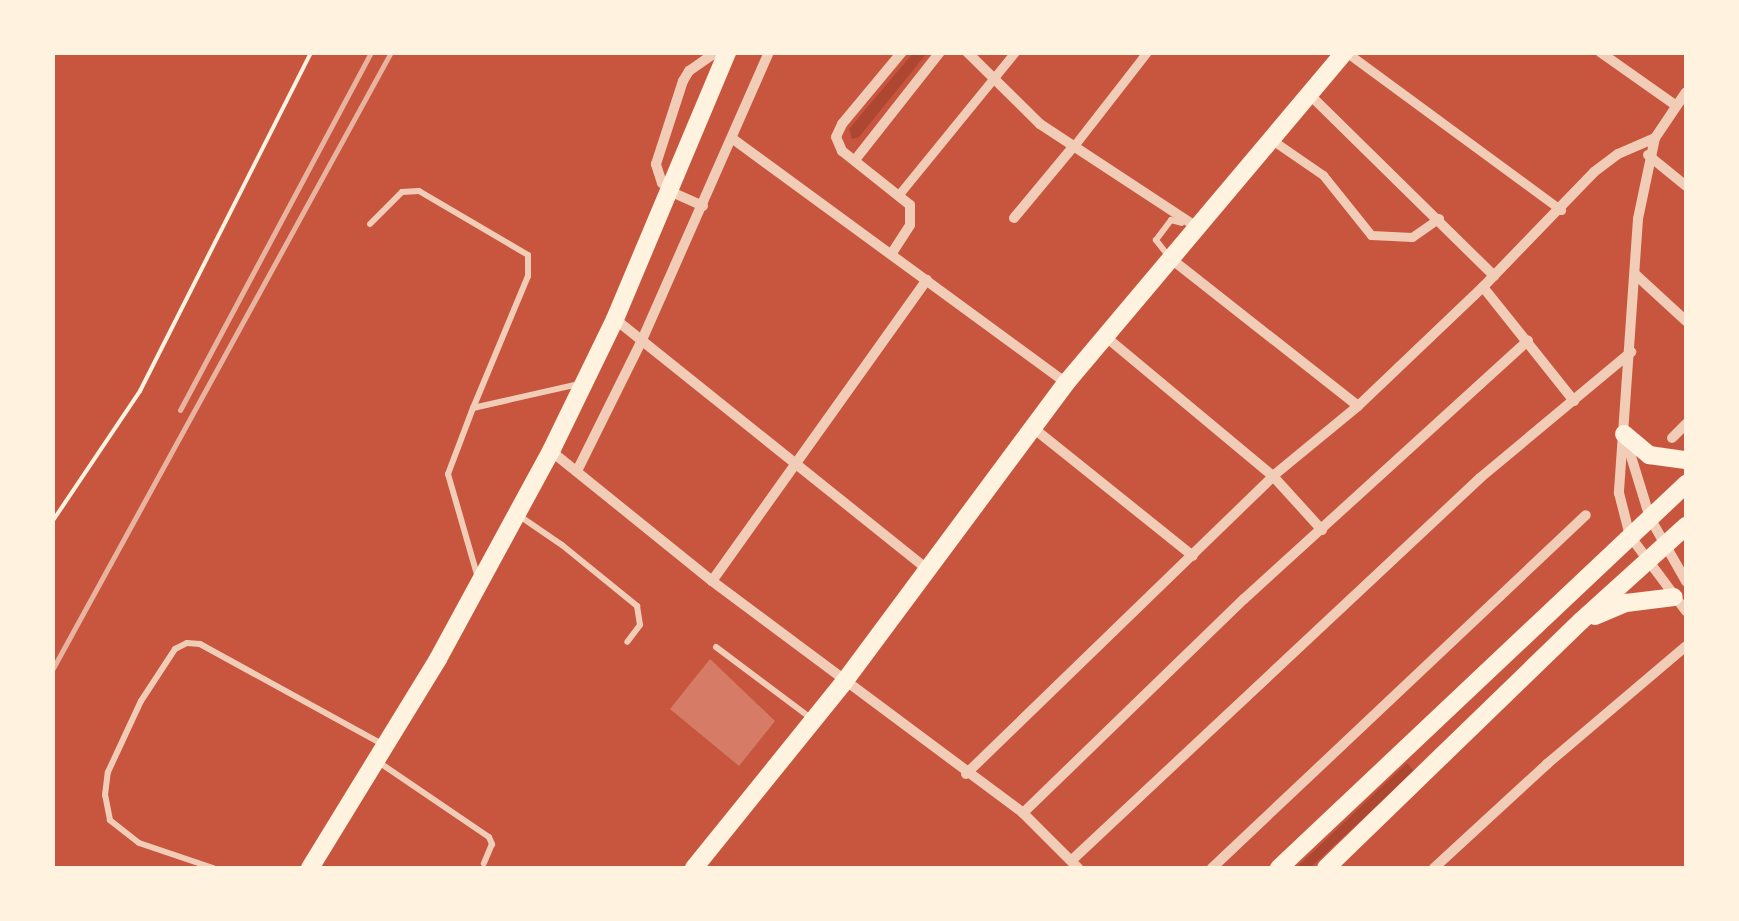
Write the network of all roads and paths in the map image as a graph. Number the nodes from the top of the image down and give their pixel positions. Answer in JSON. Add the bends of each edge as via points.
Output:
{"nodes":[{"id":1,"x":312,"y":52,"type":"edge"},
{"id":2,"x":716,"y":52,"type":"edge"},
{"id":3,"x":727,"y":52,"type":"edge"},
{"id":4,"x":768,"y":52,"type":"edge"},
{"id":5,"x":902,"y":52,"type":"edge"},
{"id":6,"x":940,"y":52,"type":"edge"},
{"id":7,"x":967,"y":52,"type":"edge"},
{"id":8,"x":1016,"y":52,"type":"edge"},
{"id":9,"x":1147,"y":52,"type":"edge"},
{"id":10,"x":1346,"y":52,"type":"edge"},
{"id":11,"x":1600,"y":52,"type":"edge"},
{"id":12,"x":997,"y":77,"type":"junction"},
{"id":13,"x":1686,"y":92,"type":"edge"},
{"id":14,"x":1308,"y":93,"type":"junction"},
{"id":15,"x":1674,"y":105,"type":"junction"},
{"id":16,"x":1654,"y":138,"type":"junction"},
{"id":17,"x":733,"y":139,"type":"junction"},
{"id":18,"x":1271,"y":139,"type":"junction"},
{"id":19,"x":1073,"y":147,"type":"junction"},
{"id":20,"x":1648,"y":155,"type":"junction"},
{"id":21,"x":855,"y":160,"type":"junction"},
{"id":22,"x":1686,"y":186,"type":"edge"},
{"id":23,"x":671,"y":192,"type":"junction"},
{"id":24,"x":900,"y":193,"type":"junction"},
{"id":25,"x":703,"y":206,"type":"junction"},
{"id":26,"x":1561,"y":210,"type":"junction"},
{"id":27,"x":1014,"y":218,"type":"dead end"},
{"id":28,"x":1438,"y":218,"type":"junction"},
{"id":29,"x":370,"y":224,"type":"dead end"},
{"id":30,"x":1189,"y":225,"type":"junction"},
{"id":31,"x":892,"y":253,"type":"junction"},
{"id":32,"x":1170,"y":258,"type":"junction"},
{"id":33,"x":1636,"y":275,"type":"junction"},
{"id":34,"x":1494,"y":276,"type":"junction"},
{"id":35,"x":928,"y":280,"type":"junction"},
{"id":36,"x":1484,"y":287,"type":"junction"},
{"id":37,"x":616,"y":319,"type":"junction"},
{"id":38,"x":1686,"y":321,"type":"edge"},
{"id":39,"x":1106,"y":337,"type":"junction"},
{"id":40,"x":642,"y":340,"type":"junction"},
{"id":41,"x":1528,"y":341,"type":"junction"},
{"id":42,"x":1631,"y":352,"type":"junction"},
{"id":43,"x":585,"y":383,"type":"junction"},
{"id":44,"x":1066,"y":383,"type":"junction"},
{"id":45,"x":1574,"y":400,"type":"junction"},
{"id":46,"x":1358,"y":406,"type":"junction"},
{"id":47,"x":474,"y":408,"type":"junction"},
{"id":48,"x":1686,"y":424,"type":"edge"},
{"id":49,"x":1032,"y":427,"type":"junction"},
{"id":50,"x":1624,"y":434,"type":"junction"},
{"id":51,"x":1672,"y":438,"type":"dead end"},
{"id":52,"x":551,"y":452,"type":"junction"},
{"id":53,"x":1686,"y":460,"type":"edge"},
{"id":54,"x":798,"y":465,"type":"junction"},
{"id":55,"x":577,"y":471,"type":"junction"},
{"id":56,"x":1273,"y":476,"type":"junction"},
{"id":57,"x":1686,"y":484,"type":"edge"},
{"id":58,"x":1586,"y":515,"type":"dead end"},
{"id":59,"x":518,"y":516,"type":"junction"},
{"id":60,"x":1650,"y":518,"type":"junction"},
{"id":61,"x":52,"y":522,"type":"edge"},
{"id":62,"x":1686,"y":526,"type":"edge"},
{"id":63,"x":1322,"y":530,"type":"junction"},
{"id":64,"x":1630,"y":536,"type":"junction"},
{"id":65,"x":1666,"y":546,"type":"junction"},
{"id":66,"x":1193,"y":556,"type":"junction"},
{"id":67,"x":1648,"y":563,"type":"junction"},
{"id":68,"x":927,"y":569,"type":"junction"},
{"id":69,"x":1686,"y":580,"type":"edge"},
{"id":70,"x":712,"y":581,"type":"junction"},
{"id":71,"x":480,"y":586,"type":"junction"},
{"id":72,"x":1680,"y":604,"type":"edge"},
{"id":73,"x":1581,"y":622,"type":"junction"},
{"id":74,"x":627,"y":642,"type":"dead end"},
{"id":75,"x":1686,"y":646,"type":"edge"},
{"id":76,"x":716,"y":647,"type":"dead end"},
{"id":77,"x":844,"y":682,"type":"junction"},
{"id":78,"x":814,"y":720,"type":"junction"},
{"id":79,"x":379,"y":753,"type":"junction"},
{"id":80,"x":966,"y":774,"type":"junction"},
{"id":81,"x":1023,"y":813,"type":"junction"},
{"id":82,"x":484,"y":863,"type":"dead end"},
{"id":83,"x":1075,"y":864,"type":"edge"},
{"id":84,"x":213,"y":868,"type":"edge"},
{"id":85,"x":310,"y":868,"type":"edge"},
{"id":86,"x":694,"y":868,"type":"edge"},
{"id":87,"x":1212,"y":868,"type":"edge"},
{"id":88,"x":1279,"y":868,"type":"edge"},
{"id":89,"x":1326,"y":868,"type":"edge"},
{"id":90,"x":1434,"y":868,"type":"edge"}],
"edges":[{"from":1,"to":61,"type":"path","via":[[140,392]]},
{"from":2,"to":23,"type":"street","via":[[689,71],[661,138],[656,164]]},
{"from":3,"to":23,"type":"main road"},
{"from":4,"to":17,"type":"street"},
{"from":5,"to":21,"type":"street","via":[[836,137]]},
{"from":6,"to":21,"type":"street"},
{"from":7,"to":12,"type":"street"},
{"from":8,"to":12,"type":"street"},
{"from":9,"to":19,"type":"street"},
{"from":10,"to":14,"type":"main road"},
{"from":10,"to":26,"type":"street"},
{"from":11,"to":15,"type":"street"},
{"from":12,"to":19,"type":"street","via":[[1028,114]]},
{"from":12,"to":24,"type":"street"},
{"from":13,"to":15,"type":"street"},
{"from":14,"to":18,"type":"main road"},
{"from":14,"to":28,"type":"street"},
{"from":15,"to":16,"type":"street"},
{"from":16,"to":20,"type":"street"},
{"from":16,"to":26,"type":"street","via":[[1594,172]]},
{"from":17,"to":25,"type":"street"},
{"from":17,"to":31,"type":"street"},
{"from":18,"to":28,"type":"street","via":[[1323,175],[1370,235],[1412,237]]},
{"from":18,"to":30,"type":"main road"},
{"from":19,"to":27,"type":"street"},
{"from":19,"to":30,"type":"street"},
{"from":20,"to":22,"type":"street"},
{"from":20,"to":33,"type":"street"},
{"from":21,"to":24,"type":"street"},
{"from":23,"to":25,"type":"street"},
{"from":23,"to":37,"type":"main road"},
{"from":24,"to":31,"type":"street","via":[[912,215]]},
{"from":25,"to":40,"type":"street"},
{"from":26,"to":34,"type":"street"},
{"from":28,"to":34,"type":"street"},
{"from":29,"to":47,"type":"lane","via":[[402,192],[418,191],[528,256],[528,276]]},
{"from":30,"to":32,"type":"main road"},
{"from":31,"to":35,"type":"street"},
{"from":32,"to":39,"type":"main road"},
{"from":32,"to":46,"type":"street"},
{"from":33,"to":38,"type":"street"},
{"from":33,"to":42,"type":"street"},
{"from":34,"to":36,"type":"street"},
{"from":35,"to":44,"type":"street"},
{"from":35,"to":54,"type":"street"},
{"from":36,"to":41,"type":"street"},
{"from":36,"to":46,"type":"street"},
{"from":37,"to":40,"type":"street"},
{"from":37,"to":43,"type":"main road"},
{"from":39,"to":44,"type":"main road"},
{"from":39,"to":56,"type":"street"},
{"from":40,"to":54,"type":"street"},
{"from":40,"to":55,"type":"street"},
{"from":41,"to":45,"type":"street"},
{"from":41,"to":63,"type":"street"},
{"from":42,"to":45,"type":"street"},
{"from":42,"to":50,"type":"street"},
{"from":43,"to":47,"type":"lane"},
{"from":43,"to":52,"type":"main road"},
{"from":44,"to":49,"type":"main road"},
{"from":45,"to":83,"type":"street","via":[[1480,478]]},
{"from":46,"to":56,"type":"street"},
{"from":47,"to":71,"type":"lane","via":[[448,474]]},
{"from":48,"to":51,"type":"street"},
{"from":49,"to":66,"type":"street"},
{"from":49,"to":68,"type":"main road"},
{"from":50,"to":53,"type":"main road","via":[[1649,455]]},
{"from":50,"to":60,"type":"street"},
{"from":50,"to":64,"type":"street","via":[[1618,493]]},
{"from":52,"to":55,"type":"street"},
{"from":52,"to":59,"type":"main road"},
{"from":54,"to":68,"type":"street"},
{"from":54,"to":70,"type":"street"},
{"from":55,"to":70,"type":"street"},
{"from":56,"to":63,"type":"street"},
{"from":56,"to":66,"type":"street"},
{"from":57,"to":60,"type":"main road"},
{"from":58,"to":87,"type":"street"},
{"from":59,"to":71,"type":"main road"},
{"from":59,"to":74,"type":"lane","via":[[637,606],[640,625]]},
{"from":60,"to":64,"type":"main road"},
{"from":60,"to":65,"type":"street"},
{"from":62,"to":65,"type":"main road"},
{"from":63,"to":81,"type":"street"},
{"from":64,"to":67,"type":"street"},
{"from":64,"to":88,"type":"main road"},
{"from":65,"to":67,"type":"main road"},
{"from":65,"to":69,"type":"street"},
{"from":66,"to":80,"type":"street"},
{"from":67,"to":72,"type":"street"},
{"from":67,"to":73,"type":"main road"},
{"from":68,"to":77,"type":"main road"},
{"from":70,"to":77,"type":"street"},
{"from":71,"to":79,"type":"main road"},
{"from":72,"to":73,"type":"main road","via":[[1626,604]]},
{"from":73,"to":89,"type":"main road"},
{"from":75,"to":90,"type":"street"},
{"from":76,"to":78,"type":"lane"},
{"from":77,"to":78,"type":"main road"},
{"from":77,"to":80,"type":"street"},
{"from":78,"to":86,"type":"main road"},
{"from":79,"to":82,"type":"lane","via":[[489,837]]},
{"from":79,"to":84,"type":"lane","via":[[200,644],[175,649],[141,701],[108,772],[105,796],[110,820],[139,844]]},
{"from":79,"to":85,"type":"main road"},
{"from":80,"to":81,"type":"street"},
{"from":81,"to":83,"type":"street"}]}
